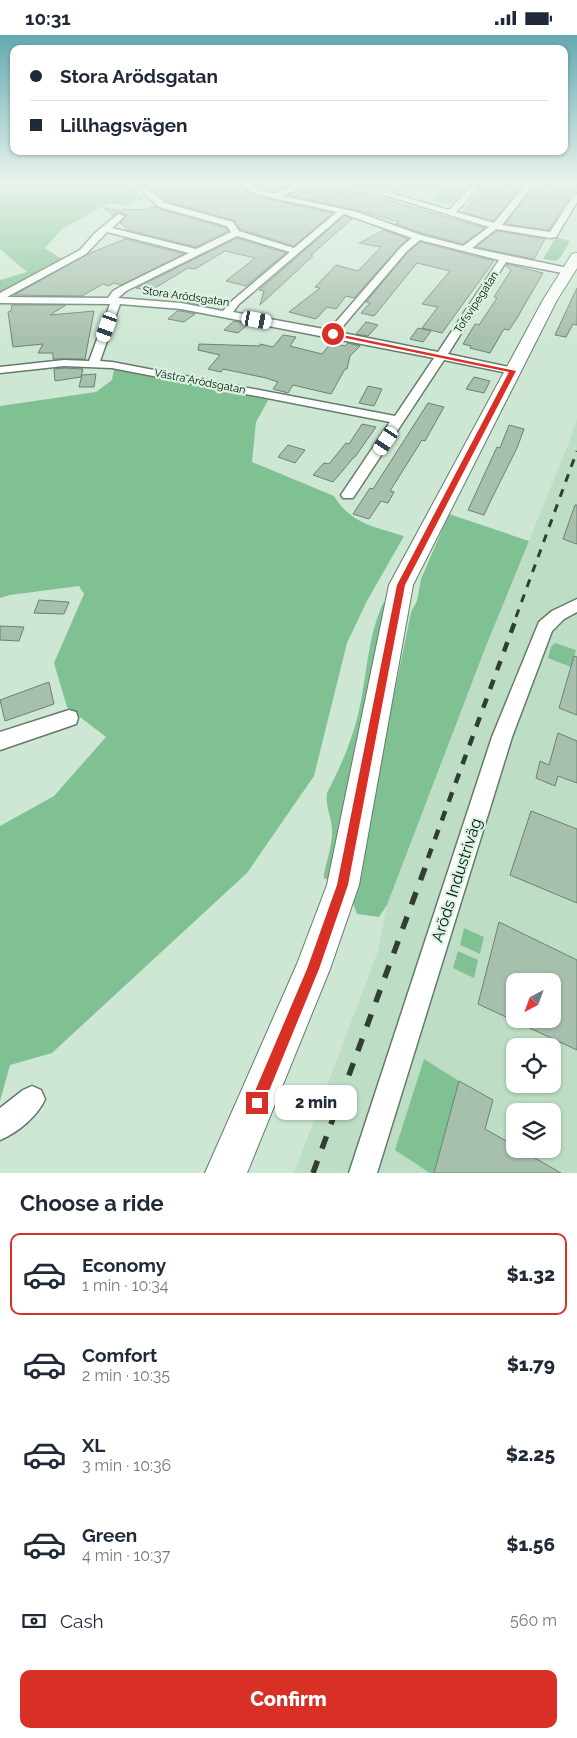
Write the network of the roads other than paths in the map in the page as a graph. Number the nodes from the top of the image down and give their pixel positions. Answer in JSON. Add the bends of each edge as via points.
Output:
{"nodes":[{"id":1,"x":97,"y":236,"type":"edge"},
{"id":2,"x":135,"y":236,"type":"edge"},
{"id":3,"x":230,"y":236,"type":"edge"},
{"id":4,"x":246,"y":236,"type":"edge"},
{"id":5,"x":313,"y":236,"type":"edge"},
{"id":6,"x":481,"y":236,"type":"edge"},
{"id":7,"x":418,"y":237,"type":"joint"},
{"id":8,"x":464,"y":249,"type":"junction"},
{"id":9,"x":296,"y":251,"type":"junction"},
{"id":10,"x":197,"y":252,"type":"junction"},
{"id":11,"x":577,"y":257,"type":"edge"},
{"id":12,"x":504,"y":259,"type":"junction"},
{"id":13,"x":568,"y":271,"type":"junction"},
{"id":14,"x":0,"y":299,"type":"edge"},
{"id":15,"x":114,"y":301,"type":"junction"},
{"id":16,"x":226,"y":314,"type":"junction"},
{"id":17,"x":331,"y":334,"type":"junction"},
{"id":18,"x":441,"y":355,"type":"junction"},
{"id":19,"x":94,"y":363,"type":"junction"},
{"id":20,"x":0,"y":370,"type":"edge"},
{"id":21,"x":513,"y":371,"type":"junction"},
{"id":22,"x":398,"y":420,"type":"junction"},
{"id":23,"x":348,"y":495,"type":"dead end"},
{"id":24,"x":577,"y":605,"type":"edge"},
{"id":25,"x":68,"y":717,"type":"dead end"},
{"id":26,"x":0,"y":741,"type":"edge"},
{"id":27,"x":32,"y":1099,"type":"dead end"},
{"id":28,"x":0,"y":1126,"type":"edge"},
{"id":29,"x":226,"y":1173,"type":"edge"},
{"id":30,"x":363,"y":1173,"type":"edge"}],
"edges":[{"from":1,"to":14,"type":"street","via":[[83,252]]},
{"from":2,"to":10,"type":"street"},
{"from":3,"to":10,"type":"street"},
{"from":4,"to":9,"type":"street"},
{"from":5,"to":9,"type":"street"},
{"from":6,"to":8,"type":"street"},
{"from":7,"to":8,"type":"street"},
{"from":7,"to":17,"type":"street"},
{"from":8,"to":12,"type":"street"},
{"from":9,"to":16,"type":"street"},
{"from":10,"to":15,"type":"street","via":[[116,293]]},
{"from":11,"to":13,"type":"street"},
{"from":12,"to":13,"type":"street"},
{"from":12,"to":18,"type":"street","name":"Tofsvipegatan"},
{"from":13,"to":21,"type":"street"},
{"from":14,"to":15,"type":"street","name":"Stora Arödsgatan"},
{"from":15,"to":16,"type":"street","name":"Stora Arödsgatan"},
{"from":15,"to":19,"type":"street"},
{"from":16,"to":17,"type":"street","name":"Stora Arödsgatan"},
{"from":17,"to":18,"type":"street","name":"Stora Arödsgatan"},
{"from":18,"to":21,"type":"street","name":"Stora Arödsgatan"},
{"from":18,"to":22,"type":"street","name":"Tofsvipegatan"},
{"from":19,"to":20,"type":"street","name":"Västra Arödsgatan"},
{"from":19,"to":22,"type":"street","name":"Västra Arödsgatan"},
{"from":21,"to":29,"type":"street","via":[[401,585],[342,885],[313,969]]},
{"from":22,"to":23,"type":"street","name":"Tofsvipegatan"},
{"from":24,"to":30,"type":"street","name":"Aröds Industriväg","via":[[558,615],[545,627],[502,737]]},
{"from":25,"to":26,"type":"street"},
{"from":27,"to":28,"type":"street"}]}
